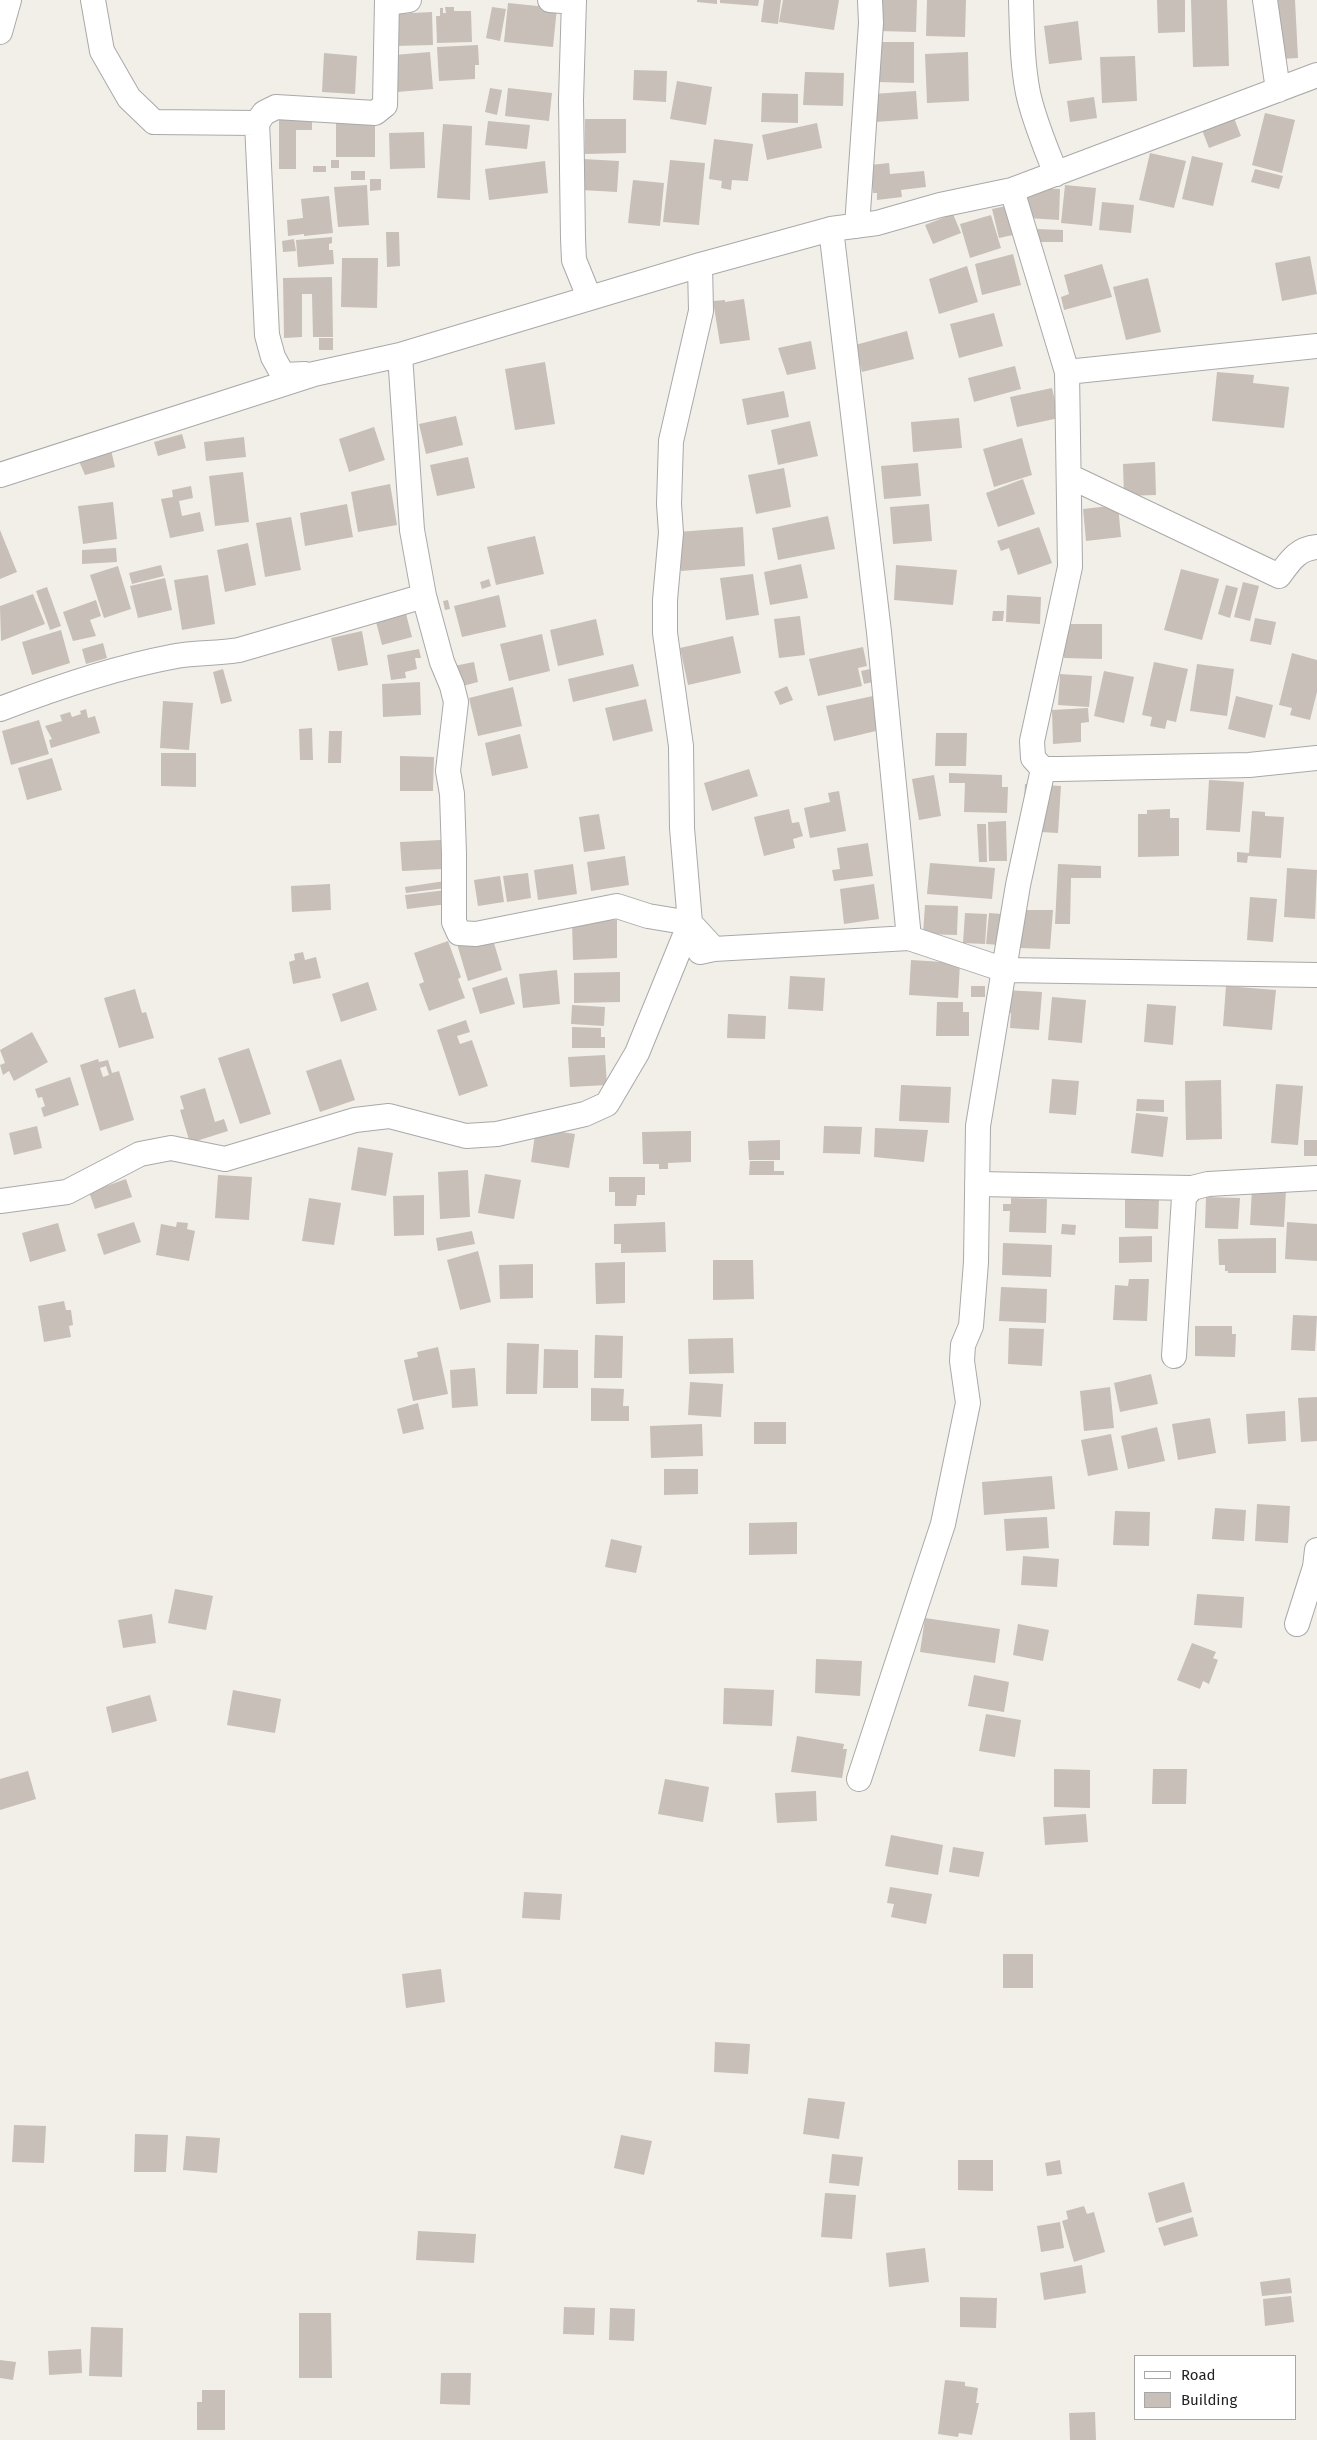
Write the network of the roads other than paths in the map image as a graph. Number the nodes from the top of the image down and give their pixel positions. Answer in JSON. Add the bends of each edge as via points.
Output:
{"nodes":[{"id":1,"x":9,"y":0,"type":"edge"},
{"id":2,"x":93,"y":0,"type":"edge"},
{"id":3,"x":550,"y":0,"type":"edge"},
{"id":4,"x":870,"y":0,"type":"edge"},
{"id":5,"x":1021,"y":0,"type":"edge"},
{"id":6,"x":1265,"y":0,"type":"edge"},
{"id":7,"x":394,"y":1,"type":"edge"},
{"id":8,"x":574,"y":1,"type":"edge"},
{"id":9,"x":0,"y":32,"type":"edge"},
{"id":10,"x":1317,"y":75,"type":"edge"},
{"id":11,"x":1278,"y":90,"type":"junction"},
{"id":12,"x":257,"y":123,"type":"junction"},
{"id":13,"x":1056,"y":174,"type":"junction"},
{"id":14,"x":1012,"y":190,"type":"junction"},
{"id":15,"x":856,"y":226,"type":"junction"},
{"id":16,"x":831,"y":229,"type":"junction"},
{"id":17,"x":700,"y":265,"type":"junction"},
{"id":18,"x":589,"y":297,"type":"junction"},
{"id":19,"x":1317,"y":346,"type":"edge"},
{"id":20,"x":400,"y":355,"type":"junction"},
{"id":21,"x":1068,"y":372,"type":"junction"},
{"id":22,"x":314,"y":374,"type":"junction"},
{"id":23,"x":0,"y":475,"type":"edge"},
{"id":24,"x":1069,"y":476,"type":"junction"},
{"id":25,"x":1317,"y":547,"type":"edge"},
{"id":26,"x":424,"y":596,"type":"junction"},
{"id":27,"x":0,"y":709,"type":"edge"},
{"id":28,"x":1317,"y":758,"type":"edge"},
{"id":29,"x":1043,"y":769,"type":"junction"},
{"id":30,"x":690,"y":923,"type":"junction"},
{"id":31,"x":909,"y":938,"type":"junction"},
{"id":32,"x":714,"y":949,"type":"junction"},
{"id":33,"x":676,"y":957,"type":"junction"},
{"id":34,"x":1005,"y":970,"type":"junction"},
{"id":35,"x":1317,"y":975,"type":"edge"},
{"id":36,"x":1317,"y":1178,"type":"edge"},
{"id":37,"x":977,"y":1184,"type":"junction"},
{"id":38,"x":1192,"y":1188,"type":"junction"},
{"id":39,"x":0,"y":1201,"type":"edge"},
{"id":40,"x":1174,"y":1356,"type":"dead end"},
{"id":41,"x":1317,"y":1550,"type":"edge"},
{"id":42,"x":1297,"y":1624,"type":"dead end"},
{"id":43,"x":859,"y":1778,"type":"dead end"}],
"edges":[{"from":1,"to":9,"type":"street"},
{"from":2,"to":12,"type":"street","via":[[102,51],[128,98],[154,122]]},
{"from":3,"to":8,"type":"street"},
{"from":4,"to":15,"type":"street"},
{"from":5,"to":13,"type":"street","via":[[1028,93]]},
{"from":6,"to":11,"type":"street"},
{"from":7,"to":12,"type":"street","via":[[385,105],[375,113],[276,107],[264,113]]},
{"from":8,"to":18,"type":"street","via":[[571,100],[574,260]]},
{"from":10,"to":11,"type":"street"},
{"from":11,"to":13,"type":"street"},
{"from":12,"to":22,"type":"street","via":[[267,335],[273,357],[283,375]]},
{"from":13,"to":14,"type":"street"},
{"from":14,"to":15,"type":"street"},
{"from":14,"to":21,"type":"street"},
{"from":15,"to":16,"type":"street"},
{"from":16,"to":17,"type":"street"},
{"from":16,"to":31,"type":"street","via":[[879,632]]},
{"from":17,"to":18,"type":"street"},
{"from":17,"to":30,"type":"street","via":[[701,311],[671,440],[671,533],[665,600],[665,633],[681,746],[682,828]]},
{"from":18,"to":20,"type":"street"},
{"from":19,"to":21,"type":"street"},
{"from":20,"to":22,"type":"street"},
{"from":20,"to":26,"type":"street","via":[[409,508]]},
{"from":21,"to":24,"type":"street"},
{"from":22,"to":23,"type":"street"},
{"from":24,"to":25,"type":"street","via":[[1279,576],[1296,554]]},
{"from":24,"to":29,"type":"street","via":[[1070,567],[1032,741],[1032,758]]},
{"from":26,"to":27,"type":"street","via":[[239,650],[173,656],[132,666]]},
{"from":26,"to":30,"type":"street","via":[[456,702],[448,770],[453,824],[454,922],[460,933],[476,934],[617,906],[648,916]]},
{"from":28,"to":29,"type":"street","via":[[1249,765]]},
{"from":29,"to":34,"type":"street","via":[[1018,885]]},
{"from":30,"to":32,"type":"street"},
{"from":30,"to":33,"type":"street"},
{"from":31,"to":32,"type":"street"},
{"from":31,"to":34,"type":"street"},
{"from":32,"to":33,"type":"street"},
{"from":33,"to":39,"type":"street","via":[[637,1052],[620,1084],[606,1104],[585,1114],[496,1134],[466,1136],[389,1116],[355,1120],[225,1159],[171,1148],[140,1154],[67,1192]]},
{"from":34,"to":35,"type":"street"},
{"from":34,"to":37,"type":"street","via":[[978,1126]]},
{"from":36,"to":38,"type":"street","via":[[1208,1184]]},
{"from":37,"to":38,"type":"street"},
{"from":37,"to":43,"type":"street","via":[[971,1326],[963,1345],[962,1361],[968,1403],[943,1524]]},
{"from":38,"to":40,"type":"street","via":[[1184,1197]]},
{"from":41,"to":42,"type":"street","via":[[1315,1568]]}]}
